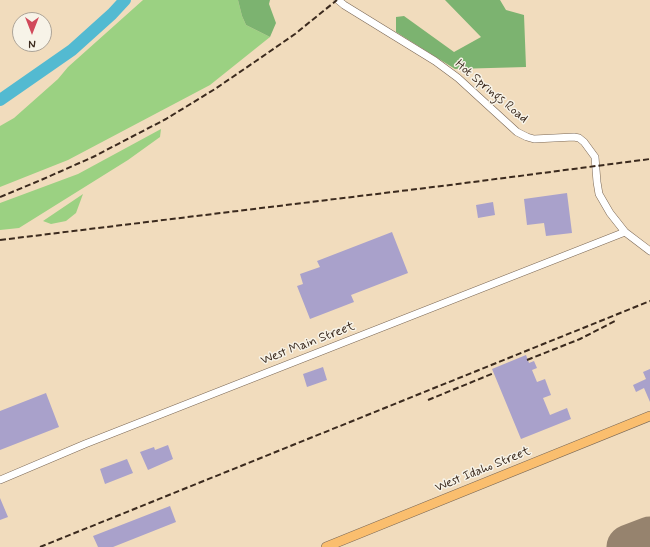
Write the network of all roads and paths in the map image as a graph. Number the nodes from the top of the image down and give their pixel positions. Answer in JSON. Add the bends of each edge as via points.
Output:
{"nodes":[{"id":1,"x":338,"y":0,"type":"edge"},
{"id":2,"x":625,"y":232,"type":"junction"},
{"id":3,"x":650,"y":251,"type":"edge"},
{"id":4,"x":650,"y":416,"type":"edge"},
{"id":5,"x":0,"y":480,"type":"edge"},
{"id":6,"x":326,"y":547,"type":"edge"}],
"edges":[{"from":1,"to":2,"type":"street","name":"Hot Springs Road","via":[[435,61],[458,78],[517,132],[534,139],[574,137],[584,142],[595,157],[597,182],[604,204]]},
{"from":2,"to":3,"type":"street","name":"Hot Springs Road"},
{"from":2,"to":5,"type":"street","name":"West Main Street","via":[[85,444]]},
{"from":4,"to":6,"type":"main road","name":"West Idaho Street"}]}
